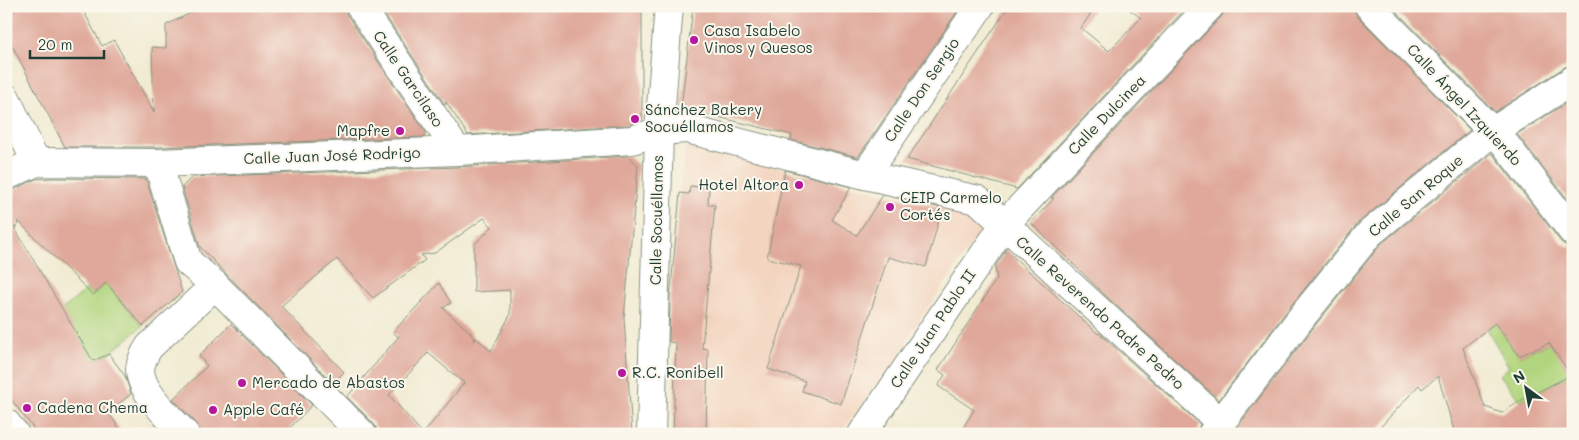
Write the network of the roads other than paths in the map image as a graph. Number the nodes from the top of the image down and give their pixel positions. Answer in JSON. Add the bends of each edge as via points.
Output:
{"nodes":[{"id":1,"x":360,"y":6,"type":"edge"},
{"id":2,"x":669,"y":6,"type":"edge"},
{"id":3,"x":980,"y":6,"type":"edge"},
{"id":4,"x":1210,"y":6,"type":"edge"},
{"id":5,"x":1369,"y":6,"type":"edge"},
{"id":6,"x":1573,"y":80,"type":"edge"},
{"id":7,"x":6,"y":98,"type":"edge"},
{"id":8,"x":659,"y":131,"type":"junction"},
{"id":9,"x":1492,"y":132,"type":"junction"},
{"id":10,"x":457,"y":151,"type":"junction"},
{"id":11,"x":36,"y":162,"type":"junction"},
{"id":12,"x":158,"y":163,"type":"junction"},
{"id":13,"x":865,"y":175,"type":"junction"},
{"id":14,"x":6,"y":176,"type":"edge"},
{"id":15,"x":1004,"y":225,"type":"junction"},
{"id":16,"x":1573,"y":232,"type":"edge"},
{"id":17,"x":215,"y":285,"type":"junction"},
{"id":18,"x":6,"y":422,"type":"edge"},
{"id":19,"x":1216,"y":428,"type":"edge"},
{"id":20,"x":15,"y":434,"type":"edge"},
{"id":21,"x":185,"y":434,"type":"edge"},
{"id":22,"x":362,"y":434,"type":"edge"},
{"id":23,"x":651,"y":434,"type":"edge"},
{"id":24,"x":862,"y":434,"type":"edge"}],
"edges":[{"from":1,"to":10,"type":"street","name":"Calle Garcilaso"},
{"from":2,"to":8,"type":"street","name":"Calle Socuéllamos"},
{"from":3,"to":13,"type":"street","name":"Calle Don Sergio"},
{"from":4,"to":15,"type":"street","name":"Calle Dulcinea"},
{"from":5,"to":9,"type":"street","name":"Calle Ángel Izquierdo"},
{"from":6,"to":9,"type":"street","name":"Calle San Roque"},
{"from":7,"to":11,"type":"street"},
{"from":8,"to":10,"type":"street","name":"Calle Juan José Rodrigo","via":[[632,140]]},
{"from":8,"to":13,"type":"street","name":"Calle Reverendo Padre Pedro","via":[[687,129]]},
{"from":8,"to":23,"type":"street","name":"Calle Socuéllamos"},
{"from":9,"to":16,"type":"street","name":"Calle Ángel Izquierdo","via":[[1505,144]]},
{"from":9,"to":19,"type":"street","name":"Calle San Roque","via":[[1370,233]]},
{"from":10,"to":12,"type":"street","name":"Calle Juan José Rodrigo"},
{"from":11,"to":12,"type":"street","name":"Calle Juan José Rodrigo"},
{"from":11,"to":14,"type":"street","name":"Calle Juan José Rodrigo"},
{"from":12,"to":17,"type":"street","via":[[188,262]]},
{"from":13,"to":15,"type":"street","name":"Calle Reverendo Padre Pedro","via":[[978,200]]},
{"from":15,"to":19,"type":"street","name":"Calle Reverendo Padre Pedro"},
{"from":15,"to":24,"type":"street","name":"Calle Juan Pablo II"},
{"from":17,"to":21,"type":"street","via":[[149,346],[140,368],[151,396]]},
{"from":17,"to":22,"type":"street"},
{"from":18,"to":20,"type":"street"}]}
